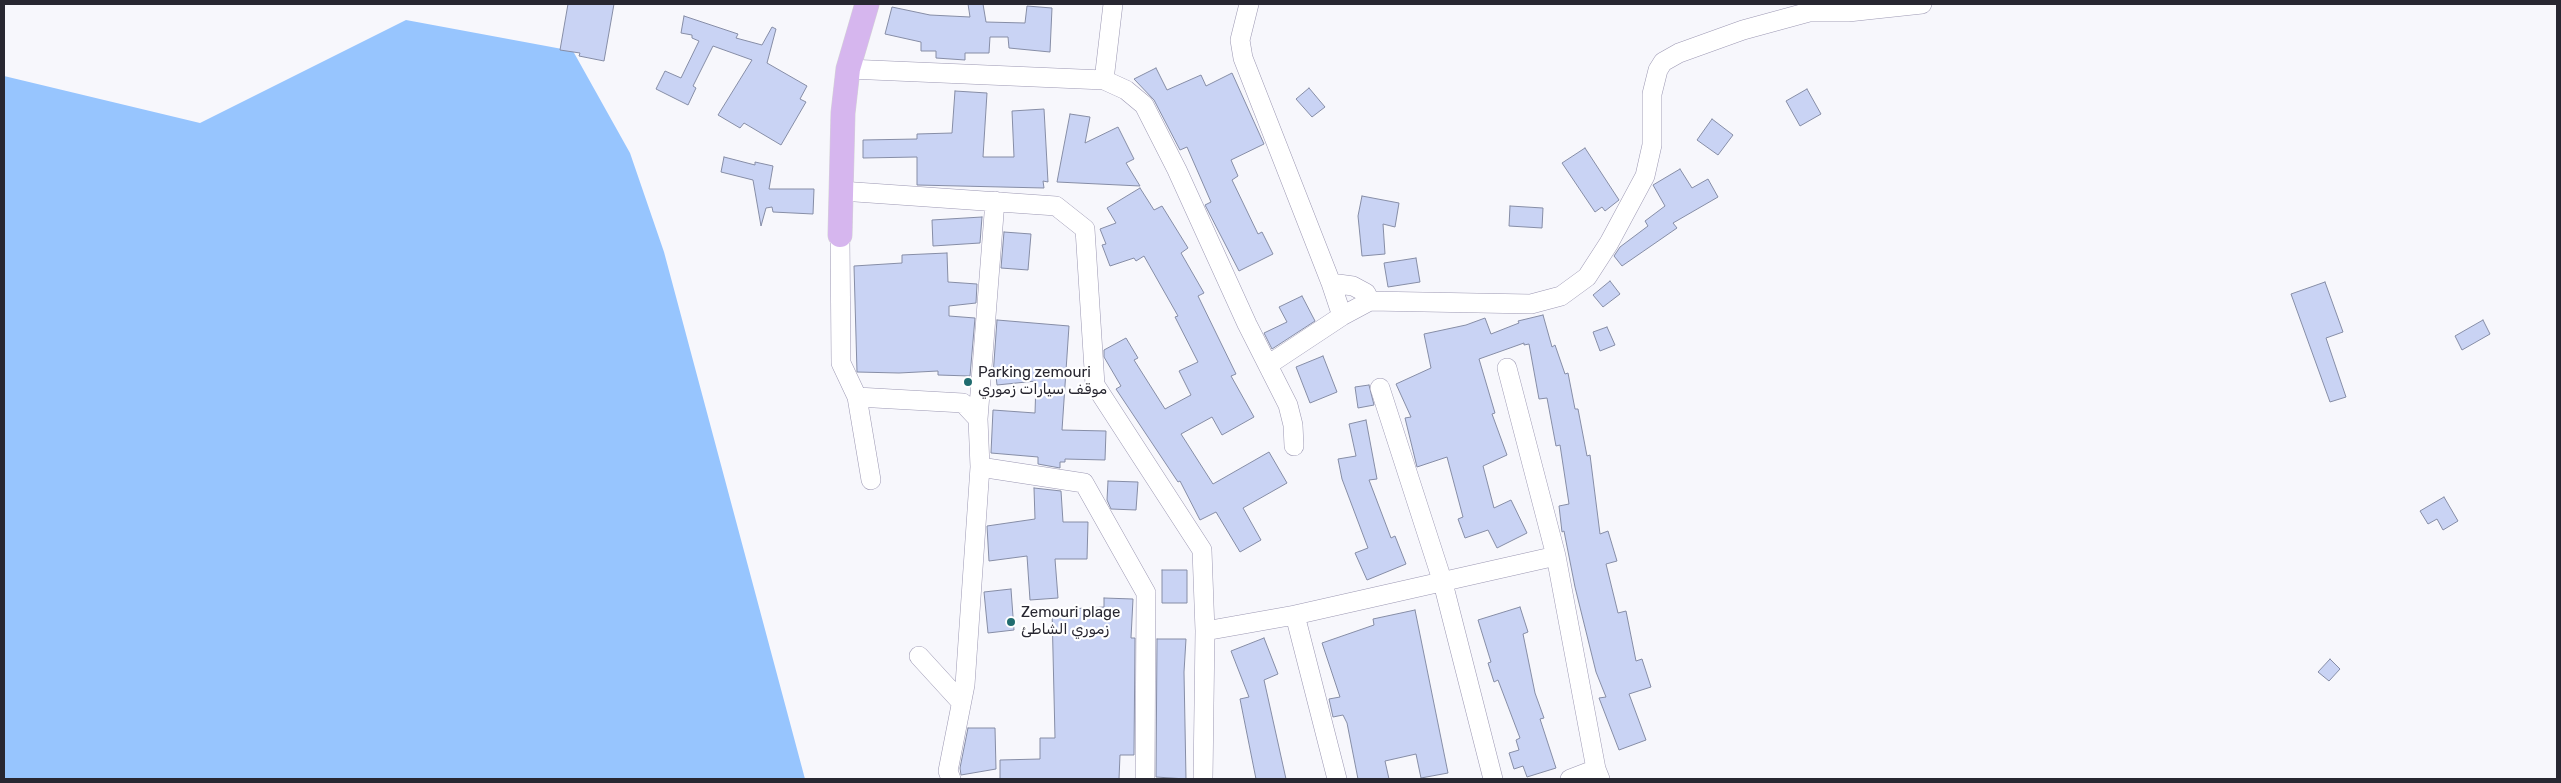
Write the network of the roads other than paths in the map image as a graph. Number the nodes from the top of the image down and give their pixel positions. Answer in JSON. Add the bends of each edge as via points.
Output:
{"nodes":[{"id":1,"x":867,"y":4,"type":"edge"},
{"id":2,"x":1113,"y":4,"type":"edge"},
{"id":3,"x":1249,"y":4,"type":"edge"},
{"id":4,"x":1922,"y":4,"type":"edge"},
{"id":5,"x":848,"y":69,"type":"junction"},
{"id":6,"x":1104,"y":80,"type":"junction"},
{"id":7,"x":841,"y":192,"type":"junction"},
{"id":8,"x":995,"y":201,"type":"junction"},
{"id":9,"x":840,"y":235,"type":"joint"},
{"id":10,"x":1331,"y":283,"type":"junction"},
{"id":11,"x":1370,"y":301,"type":"junction"},
{"id":12,"x":1342,"y":316,"type":"junction"},
{"id":13,"x":1268,"y":366,"type":"junction"},
{"id":14,"x":1508,"y":368,"type":"dead end"},
{"id":15,"x":1380,"y":388,"type":"dead end"},
{"id":16,"x":856,"y":397,"type":"junction"},
{"id":17,"x":978,"y":419,"type":"junction"},
{"id":18,"x":1294,"y":446,"type":"dead end"},
{"id":19,"x":980,"y":467,"type":"junction"},
{"id":20,"x":871,"y":480,"type":"dead end"},
{"id":21,"x":1556,"y":556,"type":"junction"},
{"id":22,"x":1443,"y":583,"type":"junction"},
{"id":23,"x":1295,"y":615,"type":"junction"},
{"id":24,"x":1205,"y":631,"type":"junction"},
{"id":25,"x":919,"y":656,"type":"dead end"},
{"id":26,"x":961,"y":702,"type":"junction"},
{"id":27,"x":1598,"y":774,"type":"edge"},
{"id":28,"x":951,"y":779,"type":"edge"},
{"id":29,"x":1145,"y":779,"type":"edge"},
{"id":30,"x":1203,"y":779,"type":"edge"},
{"id":31,"x":1337,"y":779,"type":"edge"},
{"id":32,"x":1494,"y":779,"type":"edge"},
{"id":33,"x":1570,"y":779,"type":"edge"}],
"edges":[{"from":1,"to":5,"type":"main road"},
{"from":2,"to":6,"type":"street"},
{"from":3,"to":10,"type":"street","via":[[1240,40],[1243,58]]},
{"from":4,"to":11,"type":"street","via":[[1848,12],[1809,12],[1742,30],[1678,53],[1663,62],[1652,94],[1652,145],[1645,176],[1587,277],[1561,296],[1531,304]]},
{"from":5,"to":6,"type":"street"},
{"from":5,"to":7,"type":"main road"},
{"from":6,"to":13,"type":"street","via":[[1126,90],[1144,105]]},
{"from":7,"to":8,"type":"street"},
{"from":7,"to":9,"type":"main road"},
{"from":8,"to":17,"type":"street"},
{"from":8,"to":24,"type":"street","via":[[1056,206],[1085,229],[1096,385],[1202,550]]},
{"from":9,"to":16,"type":"street","via":[[841,363]]},
{"from":10,"to":11,"type":"street","via":[[1352,286],[1366,293]]},
{"from":10,"to":12,"type":"street"},
{"from":11,"to":12,"type":"street"},
{"from":12,"to":13,"type":"street"},
{"from":13,"to":18,"type":"street","via":[[1288,405]]},
{"from":14,"to":21,"type":"street"},
{"from":15,"to":22,"type":"street"},
{"from":16,"to":17,"type":"street","via":[[962,403]]},
{"from":16,"to":20,"type":"street"},
{"from":17,"to":19,"type":"street"},
{"from":19,"to":26,"type":"street","via":[[965,685]]},
{"from":19,"to":29,"type":"street","via":[[1084,483],[1146,593]]},
{"from":21,"to":22,"type":"street"},
{"from":21,"to":27,"type":"street"},
{"from":22,"to":23,"type":"street"},
{"from":22,"to":32,"type":"street"},
{"from":23,"to":24,"type":"street"},
{"from":23,"to":31,"type":"street"},
{"from":24,"to":30,"type":"street"},
{"from":25,"to":26,"type":"street"},
{"from":26,"to":28,"type":"street","via":[[948,771]]},
{"from":27,"to":33,"type":"street"}]}
